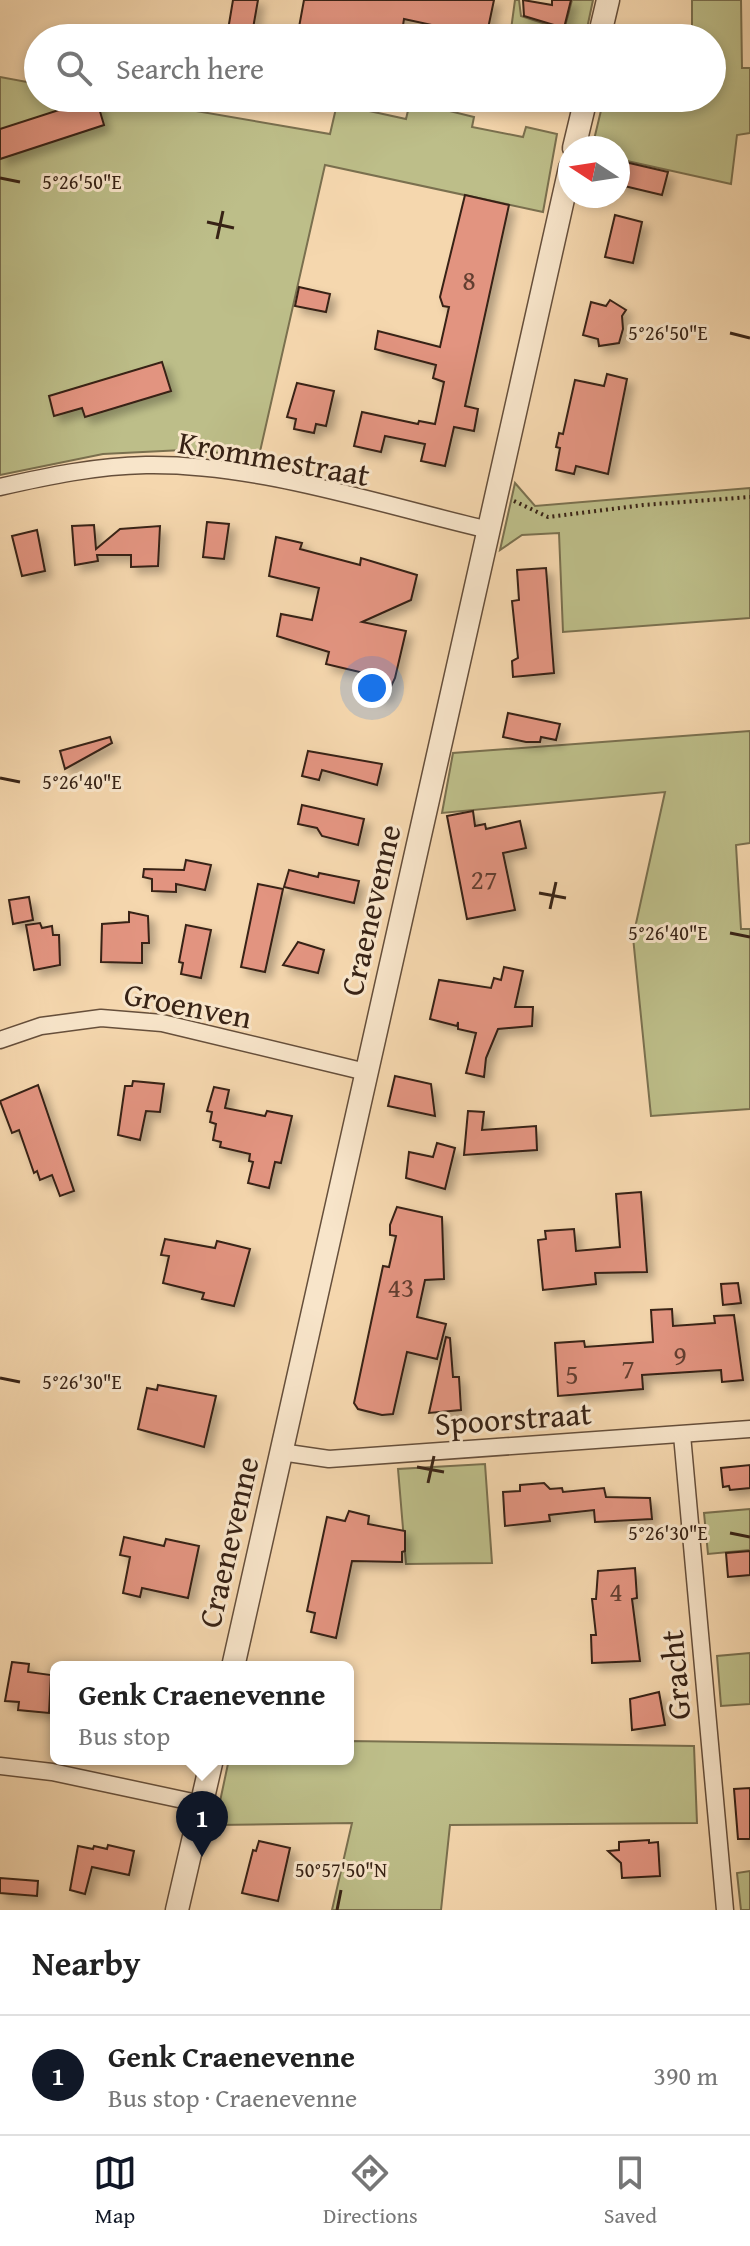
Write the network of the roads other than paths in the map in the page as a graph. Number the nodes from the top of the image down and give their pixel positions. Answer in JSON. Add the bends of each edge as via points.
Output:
{"nodes":[{"id":1,"x":608,"y":0,"type":"edge"},
{"id":2,"x":602,"y":24,"type":"edge"},
{"id":3,"x":583,"y":112,"type":"edge"},
{"id":4,"x":577,"y":136,"type":"edge"},
{"id":5,"x":561,"y":208,"type":"edge"},
{"id":6,"x":0,"y":487,"type":"edge"},
{"id":7,"x":489,"y":530,"type":"junction"},
{"id":8,"x":0,"y":1040,"type":"edge"},
{"id":9,"x":366,"y":1072,"type":"junction"},
{"id":10,"x":750,"y":1429,"type":"edge"},
{"id":11,"x":682,"y":1435,"type":"junction"},
{"id":12,"x":281,"y":1452,"type":"junction"},
{"id":13,"x":234,"y":1661,"type":"edge"},
{"id":14,"x":211,"y":1765,"type":"edge"},
{"id":15,"x":0,"y":1766,"type":"edge"},
{"id":16,"x":202,"y":1804,"type":"junction"},
{"id":17,"x":177,"y":1910,"type":"edge"},
{"id":18,"x":725,"y":1910,"type":"edge"}],
"edges":[{"from":1,"to":2,"type":"street"},
{"from":3,"to":4,"type":"street"},
{"from":5,"to":7,"type":"street","name":"Craenevenne"},
{"from":6,"to":7,"type":"street","name":"Krommestraat","via":[[84,470],[147,465],[215,470]]},
{"from":7,"to":9,"type":"street","name":"Craenevenne"},
{"from":8,"to":9,"type":"street","name":"Groenven","via":[[41,1026],[101,1018],[162,1023]]},
{"from":9,"to":12,"type":"street","name":"Craenevenne"},
{"from":10,"to":11,"type":"street","name":"Spoorstraat"},
{"from":11,"to":12,"type":"street","name":"Spoorstraat","via":[[329,1459]]},
{"from":11,"to":18,"type":"street","name":"Gracht"},
{"from":12,"to":13,"type":"street","name":"Craenevenne"},
{"from":14,"to":16,"type":"street"},
{"from":15,"to":16,"type":"street"},
{"from":16,"to":17,"type":"street"}]}
